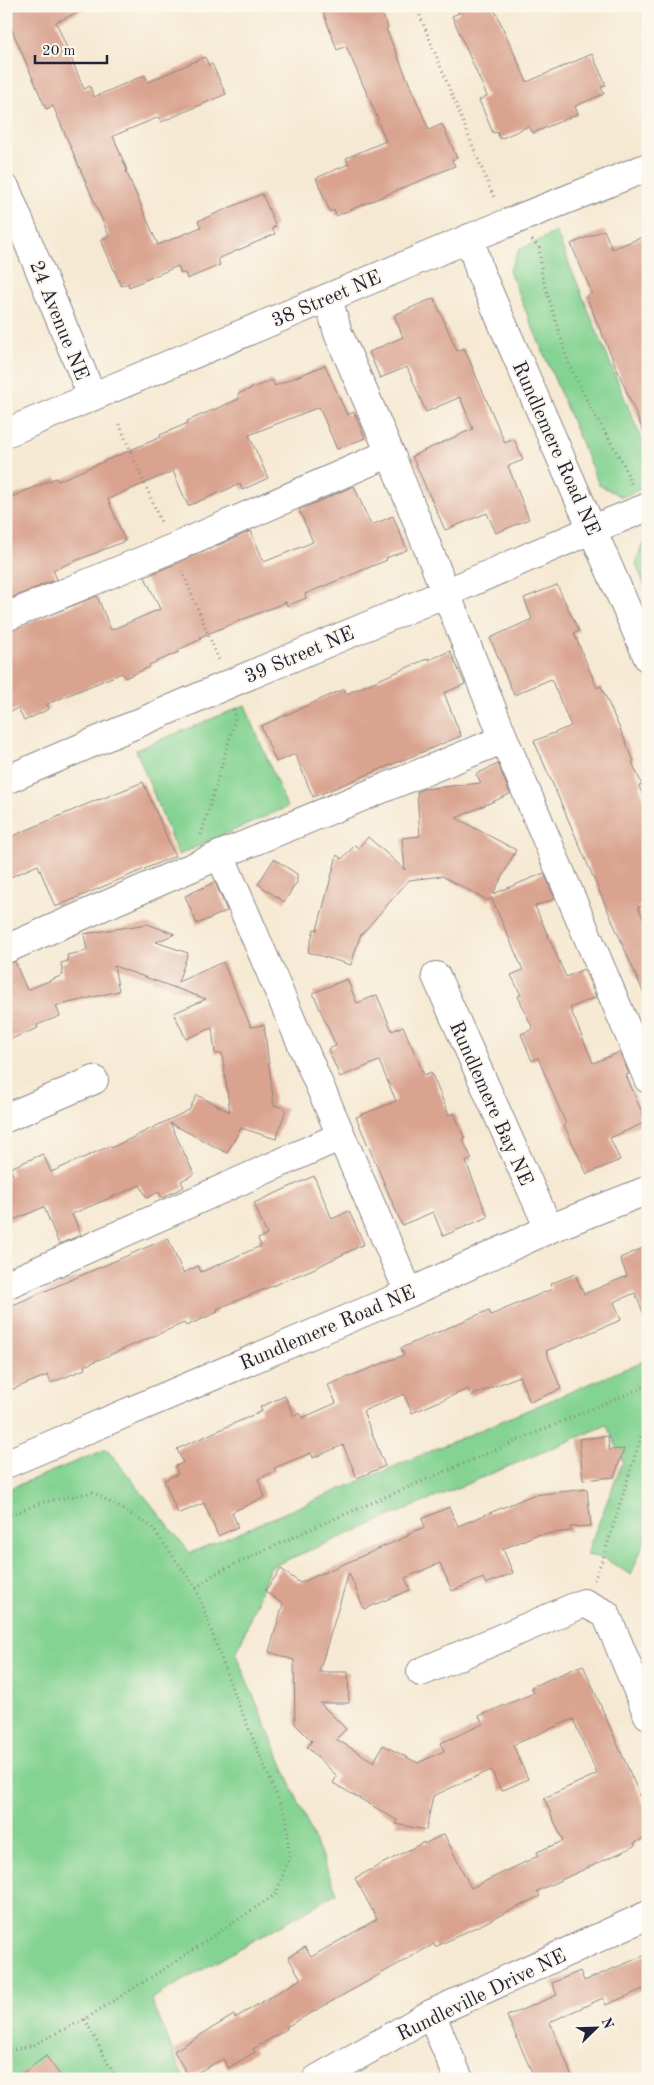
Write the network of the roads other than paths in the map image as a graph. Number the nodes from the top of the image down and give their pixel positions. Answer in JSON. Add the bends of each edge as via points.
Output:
{"nodes":[{"id":1,"x":648,"y":167,"type":"edge"},
{"id":2,"x":6,"y":189,"type":"edge"},
{"id":3,"x":470,"y":238,"type":"junction"},
{"id":4,"x":328,"y":298,"type":"junction"},
{"id":5,"x":92,"y":396,"type":"junction"},
{"id":6,"x":6,"y":433,"type":"edge"},
{"id":7,"x":390,"y":453,"type":"junction"},
{"id":8,"x":645,"y":508,"type":"edge"},
{"id":9,"x":593,"y":528,"type":"junction"},
{"id":10,"x":446,"y":593,"type":"junction"},
{"id":11,"x":6,"y":617,"type":"edge"},
{"id":12,"x":648,"y":658,"type":"edge"},
{"id":13,"x":504,"y":739,"type":"junction"},
{"id":14,"x":6,"y":780,"type":"edge"},
{"id":15,"x":220,"y":855,"type":"junction"},
{"id":16,"x":6,"y":949,"type":"edge"},
{"id":17,"x":436,"y":976,"type":"dead end"},
{"id":18,"x":648,"y":1079,"type":"edge"},
{"id":19,"x":94,"y":1080,"type":"dead end"},
{"id":20,"x":6,"y":1118,"type":"edge"},
{"id":21,"x":341,"y":1136,"type":"junction"},
{"id":22,"x":648,"y":1190,"type":"edge"},
{"id":23,"x":549,"y":1229,"type":"junction"},
{"id":24,"x":6,"y":1286,"type":"edge"},
{"id":25,"x":408,"y":1292,"type":"junction"},
{"id":26,"x":6,"y":1464,"type":"edge"},
{"id":27,"x":421,"y":1672,"type":"dead end"},
{"id":28,"x":648,"y":1715,"type":"edge"},
{"id":29,"x":648,"y":1915,"type":"edge"},
{"id":30,"x":431,"y":2014,"type":"junction"},
{"id":31,"x":317,"y":2079,"type":"edge"},
{"id":32,"x":459,"y":2079,"type":"edge"}],
"edges":[{"from":1,"to":3,"type":"street","name":"38 Street NE"},
{"from":2,"to":5,"type":"street","name":"24 Avenue NE"},
{"from":3,"to":4,"type":"street","name":"38 Street NE"},
{"from":3,"to":9,"type":"street","name":"Rundlemere Road NE","via":[[480,272]]},
{"from":4,"to":5,"type":"street","name":"38 Street NE"},
{"from":4,"to":7,"type":"street","via":[[338,333]]},
{"from":5,"to":6,"type":"street","name":"38 Street NE"},
{"from":7,"to":10,"type":"street"},
{"from":7,"to":11,"type":"street"},
{"from":8,"to":9,"type":"street","name":"39 Street NE"},
{"from":9,"to":10,"type":"street","name":"39 Street NE"},
{"from":9,"to":12,"type":"street","name":"Rundlemere Road NE"},
{"from":10,"to":13,"type":"street"},
{"from":10,"to":14,"type":"street","name":"39 Street NE"},
{"from":13,"to":15,"type":"street"},
{"from":13,"to":18,"type":"street"},
{"from":15,"to":16,"type":"street"},
{"from":15,"to":21,"type":"street"},
{"from":17,"to":23,"type":"street","name":"Rundlemere Bay NE"},
{"from":19,"to":20,"type":"street"},
{"from":21,"to":24,"type":"street"},
{"from":21,"to":25,"type":"street"},
{"from":22,"to":23,"type":"street","name":"Rundlemere Road NE"},
{"from":23,"to":25,"type":"street","name":"Rundlemere Road NE"},
{"from":25,"to":26,"type":"street","name":"Rundlemere Road NE"},
{"from":27,"to":28,"type":"street","via":[[584,1603],[606,1614]]},
{"from":29,"to":30,"type":"street","name":"Rundleville Drive NE"},
{"from":30,"to":31,"type":"street","name":"Rundleville Drive NE"},
{"from":30,"to":32,"type":"street"}]}
